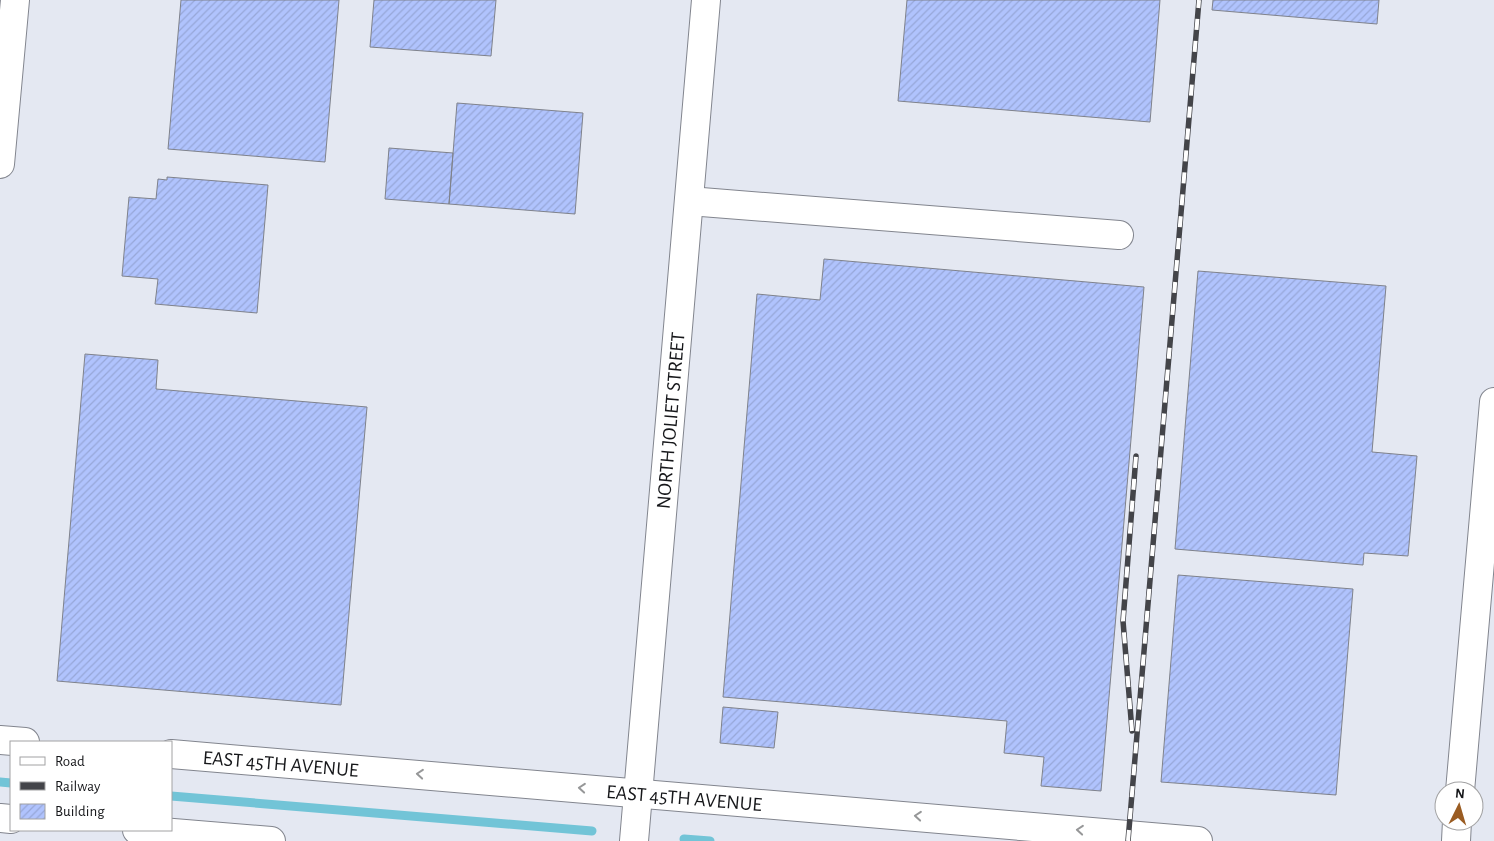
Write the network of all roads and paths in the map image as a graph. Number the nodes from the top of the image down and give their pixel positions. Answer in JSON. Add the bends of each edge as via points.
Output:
{"nodes":[{"id":1,"x":15,"y":0,"type":"edge"},
{"id":2,"x":706,"y":0,"type":"edge"},
{"id":3,"x":2,"y":116,"type":"edge"},
{"id":4,"x":0,"y":164,"type":"edge"},
{"id":5,"x":689,"y":201,"type":"junction"},
{"id":6,"x":1119,"y":235,"type":"dead end"},
{"id":7,"x":1494,"y":402,"type":"edge"},
{"id":8,"x":0,"y":740,"type":"edge"},
{"id":9,"x":13,"y":741,"type":"edge"},
{"id":10,"x":172,"y":754,"type":"edge"},
{"id":11,"x":1461,"y":781,"type":"edge"},
{"id":12,"x":638,"y":792,"type":"junction"},
{"id":13,"x":150,"y":831,"type":"edge"},
{"id":14,"x":271,"y":841,"type":"edge"},
{"id":15,"x":634,"y":841,"type":"edge"},
{"id":16,"x":1198,"y":841,"type":"edge"}],
"edges":[{"from":1,"to":3,"type":"street"},
{"from":2,"to":5,"type":"street","name":"NORTH JOLIET STREET"},
{"from":3,"to":4,"type":"street"},
{"from":5,"to":6,"type":"street"},
{"from":5,"to":12,"type":"street","name":"NORTH JOLIET STREET"},
{"from":7,"to":11,"type":"street"},
{"from":8,"to":9,"type":"street"},
{"from":12,"to":10,"type":"street","name":"EAST 45TH AVENUE","one_way":true},
{"from":12,"to":15,"type":"street","name":"NORTH JOLIET STREET"},
{"from":16,"to":12,"type":"street","name":"EAST 45TH AVENUE","one_way":true},
{"from":13,"to":14,"type":"street"}]}
